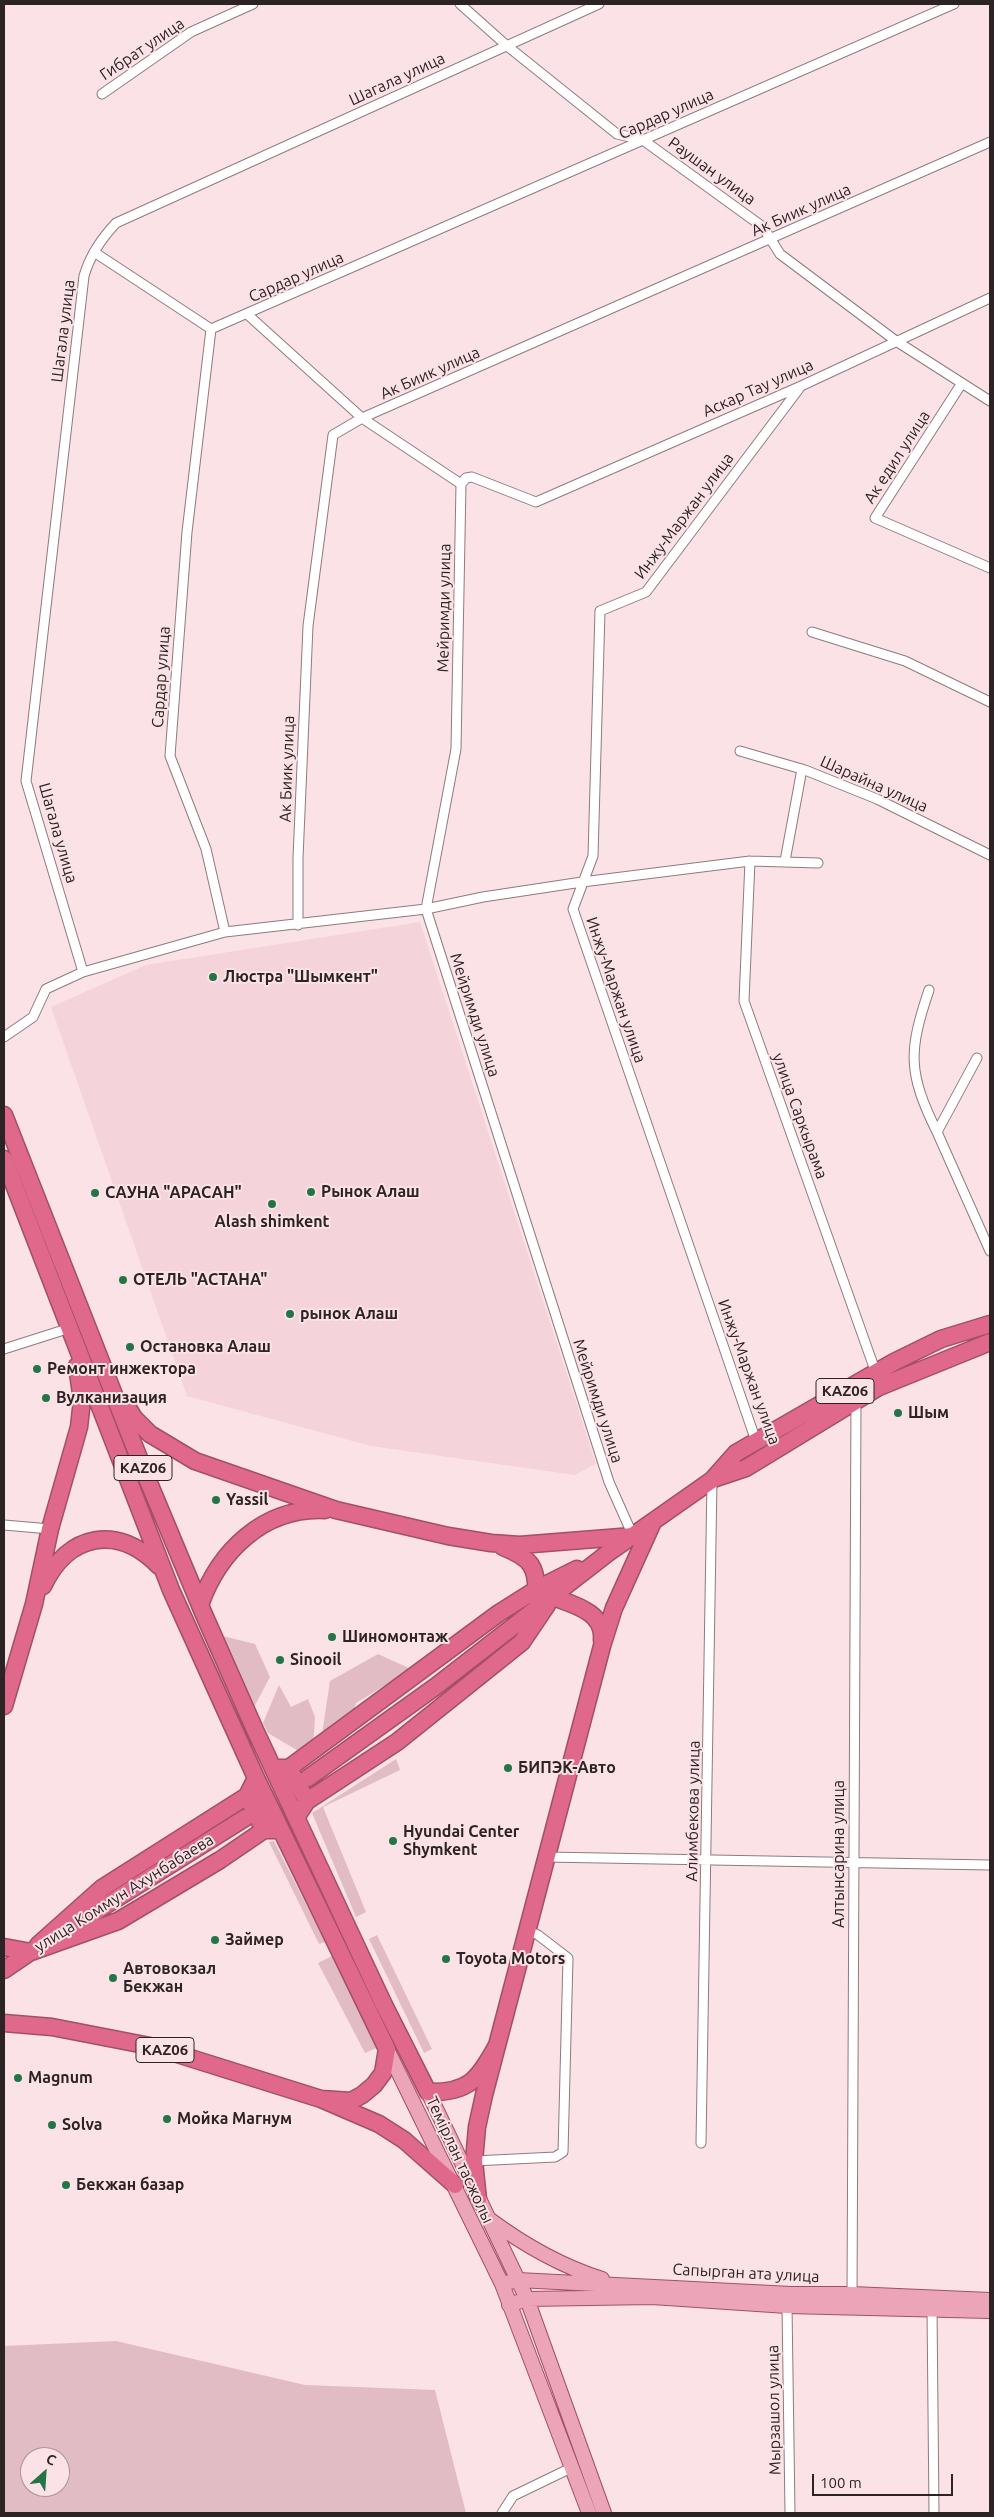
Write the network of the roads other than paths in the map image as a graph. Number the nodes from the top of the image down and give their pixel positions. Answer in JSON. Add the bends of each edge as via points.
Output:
{"nodes":[{"id":1,"x":253,"y":4,"type":"edge"},
{"id":2,"x":460,"y":4,"type":"edge"},
{"id":3,"x":599,"y":4,"type":"edge"},
{"id":4,"x":954,"y":4,"type":"edge"},
{"id":5,"x":506,"y":45,"type":"junction"},
{"id":6,"x":102,"y":94,"type":"dead end"},
{"id":7,"x":643,"y":140,"type":"junction"},
{"id":8,"x":990,"y":142,"type":"edge"},
{"id":9,"x":771,"y":240,"type":"junction"},
{"id":10,"x":94,"y":252,"type":"junction"},
{"id":11,"x":990,"y":298,"type":"edge"},
{"id":12,"x":247,"y":314,"type":"junction"},
{"id":13,"x":211,"y":329,"type":"junction"},
{"id":14,"x":896,"y":341,"type":"junction"},
{"id":15,"x":962,"y":383,"type":"junction"},
{"id":16,"x":801,"y":386,"type":"junction"},
{"id":17,"x":990,"y":401,"type":"edge"},
{"id":18,"x":362,"y":418,"type":"junction"},
{"id":19,"x":461,"y":484,"type":"junction"},
{"id":20,"x":990,"y":568,"type":"edge"},
{"id":21,"x":812,"y":632,"type":"dead end"},
{"id":22,"x":990,"y":702,"type":"edge"},
{"id":23,"x":740,"y":751,"type":"dead end"},
{"id":24,"x":802,"y":769,"type":"junction"},
{"id":25,"x":990,"y":855,"type":"edge"},
{"id":26,"x":785,"y":860,"type":"junction"},
{"id":27,"x":750,"y":861,"type":"junction"},
{"id":28,"x":818,"y":862,"type":"dead end"},
{"id":29,"x":582,"y":882,"type":"junction"},
{"id":30,"x":426,"y":909,"type":"junction"},
{"id":31,"x":298,"y":925,"type":"junction"},
{"id":32,"x":225,"y":932,"type":"junction"},
{"id":33,"x":83,"y":972,"type":"junction"},
{"id":34,"x":929,"y":990,"type":"dead end"},
{"id":35,"x":4,"y":1037,"type":"edge"},
{"id":36,"x":977,"y":1058,"type":"dead end"},
{"id":37,"x":4,"y":1114,"type":"edge"},
{"id":38,"x":937,"y":1132,"type":"junction"},
{"id":39,"x":4,"y":1159,"type":"edge"},
{"id":40,"x":990,"y":1251,"type":"edge"},
{"id":41,"x":990,"y":1326,"type":"edge"},
{"id":42,"x":73,"y":1336,"type":"junction"},
{"id":43,"x":990,"y":1342,"type":"edge"},
{"id":44,"x":4,"y":1349,"type":"edge"},
{"id":45,"x":97,"y":1352,"type":"junction"},
{"id":46,"x":876,"y":1373,"type":"junction"},
{"id":47,"x":856,"y":1401,"type":"junction"},
{"id":48,"x":755,"y":1442,"type":"junction"},
{"id":49,"x":764,"y":1457,"type":"junction"},
{"id":50,"x":712,"y":1480,"type":"junction"},
{"id":51,"x":336,"y":1510,"type":"junction"},
{"id":52,"x":652,"y":1524,"type":"junction"},
{"id":53,"x":4,"y":1525,"type":"edge"},
{"id":54,"x":50,"y":1529,"type":"junction"},
{"id":55,"x":633,"y":1536,"type":"junction"},
{"id":56,"x":491,"y":1543,"type":"junction"},
{"id":57,"x":608,"y":1553,"type":"junction"},
{"id":58,"x":164,"y":1570,"type":"junction"},
{"id":59,"x":537,"y":1589,"type":"junction"},
{"id":60,"x":553,"y":1597,"type":"junction"},
{"id":61,"x":34,"y":1604,"type":"junction"},
{"id":62,"x":200,"y":1605,"type":"junction"},
{"id":63,"x":536,"y":1609,"type":"junction"},
{"id":64,"x":602,"y":1646,"type":"junction"},
{"id":65,"x":7,"y":1685,"type":"edge"},
{"id":66,"x":4,"y":1706,"type":"edge"},
{"id":67,"x":282,"y":1768,"type":"junction"},
{"id":68,"x":256,"y":1778,"type":"junction"},
{"id":69,"x":308,"y":1778,"type":"dead end"},
{"id":70,"x":247,"y":1796,"type":"junction"},
{"id":71,"x":307,"y":1801,"type":"junction"},
{"id":72,"x":296,"y":1816,"type":"junction"},
{"id":73,"x":245,"y":1818,"type":"dead end"},
{"id":74,"x":272,"y":1830,"type":"junction"},
{"id":75,"x":546,"y":1857,"type":"junction"},
{"id":76,"x":708,"y":1859,"type":"junction"},
{"id":77,"x":854,"y":1864,"type":"junction"},
{"id":78,"x":990,"y":1865,"type":"edge"},
{"id":79,"x":527,"y":1930,"type":"junction"},
{"id":80,"x":4,"y":1947,"type":"edge"},
{"id":81,"x":31,"y":1952,"type":"junction"},
{"id":82,"x":4,"y":1970,"type":"edge"},
{"id":83,"x":4,"y":2023,"type":"edge"},
{"id":84,"x":496,"y":2047,"type":"junction"},
{"id":85,"x":387,"y":2049,"type":"junction"},
{"id":86,"x":428,"y":2092,"type":"junction"},
{"id":87,"x":321,"y":2099,"type":"junction"},
{"id":88,"x":701,"y":2143,"type":"dead end"},
{"id":89,"x":474,"y":2161,"type":"junction"},
{"id":90,"x":455,"y":2185,"type":"junction"},
{"id":91,"x":478,"y":2200,"type":"junction"},
{"id":92,"x":486,"y":2217,"type":"junction"},
{"id":93,"x":518,"y":2280,"type":"junction"},
{"id":94,"x":502,"y":2284,"type":"junction"},
{"id":95,"x":622,"y":2284,"type":"junction"},
{"id":96,"x":527,"y":2299,"type":"junction"},
{"id":97,"x":990,"y":2300,"type":"edge"},
{"id":98,"x":852,"y":2301,"type":"junction"},
{"id":99,"x":509,"y":2305,"type":"junction"},
{"id":100,"x":787,"y":2306,"type":"junction"},
{"id":101,"x":932,"y":2309,"type":"junction"},
{"id":102,"x":990,"y":2311,"type":"edge"},
{"id":103,"x":573,"y":2467,"type":"junction"},
{"id":104,"x":502,"y":2513,"type":"edge"},
{"id":105,"x":589,"y":2513,"type":"edge"},
{"id":106,"x":604,"y":2513,"type":"edge"},
{"id":107,"x":790,"y":2513,"type":"edge"},
{"id":108,"x":934,"y":2513,"type":"edge"}],
"edges":[{"from":1,"to":6,"type":"street","name":"Гибрат улица","via":[[191,32]]},
{"from":2,"to":5,"type":"street"},
{"from":3,"to":5,"type":"street","name":"Шагала улица"},
{"from":4,"to":7,"type":"street","name":"Сардар улица"},
{"from":5,"to":7,"type":"street","name":"Раушан улица","via":[[617,134]]},
{"from":5,"to":10,"type":"street","name":"Шагала улица","via":[[116,224],[102,237]]},
{"from":7,"to":9,"type":"street","name":"Раушан улица","via":[[763,227]]},
{"from":7,"to":12,"type":"street","name":"Сардар улица"},
{"from":8,"to":9,"type":"street","name":"Ак Биик улица"},
{"from":9,"to":14,"type":"street","name":"Раушан улица","via":[[780,254]]},
{"from":9,"to":18,"type":"street","name":"Ак Биик улица"},
{"from":10,"to":13,"type":"street"},
{"from":10,"to":33,"type":"street","name":"Шагала улица","via":[[84,276],[26,781]]},
{"from":11,"to":14,"type":"street","name":"Аскар Тау улица"},
{"from":12,"to":13,"type":"street","name":"Сардар улица"},
{"from":12,"to":18,"type":"street"},
{"from":13,"to":32,"type":"street","name":"Сардар улица","via":[[187,532],[170,756],[206,849]]},
{"from":14,"to":15,"type":"street","name":"Раушан улица"},
{"from":14,"to":16,"type":"street","name":"Аскар Тау улица"},
{"from":15,"to":17,"type":"street","name":"Раушан улица"},
{"from":15,"to":20,"type":"street","name":"Ак едил улица","via":[[875,518]]},
{"from":16,"to":19,"type":"street","name":"Аскар Тау улица","via":[[536,502],[472,477]]},
{"from":16,"to":29,"type":"street","name":"Инжу-Маржан улица","via":[[646,592],[600,611],[593,856]]},
{"from":18,"to":19,"type":"street"},
{"from":18,"to":31,"type":"street","name":"Ак Биик улица","via":[[333,434],[308,626]]},
{"from":19,"to":30,"type":"street","name":"Мейримди улица","via":[[456,749]]},
{"from":21,"to":22,"type":"street","via":[[904,661]]},
{"from":23,"to":24,"type":"street","name":"Шарайна улица"},
{"from":24,"to":25,"type":"street","name":"Шарайна улица","via":[[876,799]]},
{"from":24,"to":26,"type":"street"},
{"from":26,"to":27,"type":"street"},
{"from":26,"to":28,"type":"street"},
{"from":27,"to":29,"type":"street"},
{"from":27,"to":46,"type":"street","name":"улица Саркырама","via":[[744,1001]]},
{"from":29,"to":30,"type":"street"},
{"from":29,"to":48,"type":"street","name":"Инжу-Маржан улица","via":[[573,909]]},
{"from":30,"to":31,"type":"street"},
{"from":30,"to":55,"type":"street","name":"Мейримди улица","via":[[609,1482]]},
{"from":31,"to":32,"type":"street"},
{"from":32,"to":33,"type":"street"},
{"from":33,"to":35,"type":"street","via":[[46,989],[33,1018]]},
{"from":34,"to":38,"type":"street","via":[[915,1038],[913,1064],[920,1094]]},
{"from":36,"to":38,"type":"street"},
{"from":37,"to":45,"type":"highway","number":"KАZ06"},
{"from":38,"to":40,"type":"street"},
{"from":39,"to":42,"type":"highway","number":"KАZ06"},
{"from":41,"to":46,"type":"highway","number":"KАZ06","via":[[941,1339]]},
{"from":42,"to":44,"type":"street"},
{"from":42,"to":54,"type":"highway","via":[[82,1400],[79,1427]]},
{"from":42,"to":58,"type":"highway","number":"KАZ06"},
{"from":43,"to":47,"type":"highway","number":"KАZ06","via":[[879,1387]]},
{"from":45,"to":51,"type":"highway","number":"KАZ06","via":[[134,1418],[150,1434],[195,1461]]},
{"from":45,"to":62,"type":"highway","number":"KАZ06"},
{"from":46,"to":48,"type":"highway","number":"KАZ06"},
{"from":47,"to":49,"type":"highway","number":"KАZ06"},
{"from":47,"to":77,"type":"street","name":"Алтынсарина улица"},
{"from":48,"to":49,"type":"street","name":"Инжу-Маржан улица"},
{"from":48,"to":50,"type":"highway","number":"KАZ06","via":[[736,1453]]},
{"from":49,"to":50,"type":"highway","number":"KАZ06","via":[[746,1468]]},
{"from":50,"to":52,"type":"highway","number":"KАZ06"},
{"from":50,"to":76,"type":"street","name":"Алимбекова улица"},
{"from":51,"to":56,"type":"highway","number":"KАZ06"},
{"from":51,"to":62,"type":"highway","via":[[289,1512],[264,1523],[226,1555],[206,1586]]},
{"from":52,"to":55,"type":"highway","number":"KАZ06"},
{"from":52,"to":64,"type":"highway","via":[[621,1592]]},
{"from":53,"to":54,"type":"street"},
{"from":54,"to":61,"type":"highway"},
{"from":55,"to":56,"type":"highway","number":"KАZ06","via":[[520,1545]]},
{"from":55,"to":57,"type":"highway","number":"KАZ06"},
{"from":56,"to":59,"type":"highway","via":[[528,1560],[534,1569]]},
{"from":57,"to":59,"type":"highway"},
{"from":57,"to":60,"type":"highway","number":"KАZ06"},
{"from":58,"to":61,"type":"highway","via":[[145,1551],[125,1541],[106,1539],[87,1543],[69,1551],[50,1570]]},
{"from":58,"to":68,"type":"highway","number":"KАZ06"},
{"from":59,"to":63,"type":"highway"},
{"from":59,"to":67,"type":"highway"},
{"from":60,"to":63,"type":"highway","number":"KАZ06"},
{"from":60,"to":64,"type":"highway","via":[[592,1614],[600,1623]]},
{"from":60,"to":71,"type":"highway","via":[[522,1642],[397,1742]]},
{"from":61,"to":65,"type":"highway"},
{"from":62,"to":67,"type":"highway","number":"KАZ06","via":[[254,1730]]},
{"from":63,"to":69,"type":"highway","number":"KАZ06","via":[[435,1687]]},
{"from":64,"to":75,"type":"highway"},
{"from":65,"to":66,"type":"highway"},
{"from":67,"to":71,"type":"highway"},
{"from":67,"to":72,"type":"highway","number":"KАZ06"},
{"from":68,"to":70,"type":"highway"},
{"from":68,"to":74,"type":"highway","number":"KАZ06"},
{"from":70,"to":74,"type":"highway"},
{"from":70,"to":81,"type":"highway","via":[[102,1888]]},
{"from":71,"to":72,"type":"highway"},
{"from":72,"to":86,"type":"highway","name":"Темірлан тасжолы","number":"KАZ06"},
{"from":73,"to":81,"type":"highway","name":"улица Коммун Ахунбабаева"},
{"from":74,"to":81,"type":"highway","via":[[118,1921]]},
{"from":74,"to":85,"type":"highway","name":"Темірлан тасжолы","number":"KАZ06"},
{"from":75,"to":76,"type":"street"},
{"from":75,"to":79,"type":"highway"},
{"from":76,"to":77,"type":"street"},
{"from":76,"to":88,"type":"street","name":"Алимбекова улица"},
{"from":77,"to":78,"type":"street"},
{"from":77,"to":98,"type":"street","name":"Алтынсарина улица"},
{"from":79,"to":84,"type":"highway"},
{"from":79,"to":89,"type":"street","via":[[568,1958],[563,2152],[555,2157]]},
{"from":80,"to":81,"type":"highway"},
{"from":81,"to":82,"type":"highway","name":"улица Коммун Ахунбабаева"},
{"from":83,"to":87,"type":"highway","number":"KАZ06","via":[[60,2028],[155,2047]]},
{"from":84,"to":86,"type":"highway","via":[[473,2082],[448,2092]]},
{"from":84,"to":89,"type":"highway","via":[[477,2127]]},
{"from":85,"to":87,"type":"highway","number":"KАZ06","via":[[383,2073],[374,2086],[351,2101]]},
{"from":85,"to":90,"type":"main road","name":"Темірлан тасжолы"},
{"from":86,"to":91,"type":"main road","name":"Темірлан тасжолы"},
{"from":87,"to":90,"type":"highway","via":[[379,2124],[404,2140]]},
{"from":89,"to":91,"type":"highway"},
{"from":90,"to":94,"type":"main road","name":"Темірлан тасжолы"},
{"from":91,"to":92,"type":"main road","name":"Темірлан тасжолы"},
{"from":92,"to":93,"type":"main road","name":"Темірлан тасжолы"},
{"from":92,"to":95,"type":"main road","via":[[549,2257],[578,2271]]},
{"from":93,"to":94,"type":"main road","name":"Сапырган ата улица"},
{"from":93,"to":95,"type":"main road","name":"Сапырган ата улица"},
{"from":93,"to":96,"type":"main road","name":"Темірлан тасжолы"},
{"from":94,"to":99,"type":"main road","name":"Темірлан тасжолы"},
{"from":95,"to":98,"type":"main road","name":"Сапырган ата улица"},
{"from":96,"to":99,"type":"main road","name":"Сапырган ата улица"},
{"from":96,"to":100,"type":"main road","name":"Сапырган ата улица","via":[[652,2297]]},
{"from":96,"to":106,"type":"main road","name":"Темірлан тасжолы"},
{"from":97,"to":98,"type":"main road","name":"Сапырган ата улица"},
{"from":98,"to":100,"type":"main road","name":"Сапырган ата улица"},
{"from":98,"to":101,"type":"main road","name":"Сапырган ата улица"},
{"from":99,"to":103,"type":"main road","name":"Темірлан тасжолы"},
{"from":100,"to":107,"type":"street","name":"Мырзашол улица"},
{"from":101,"to":102,"type":"main road","name":"Сапырган ата улица"},
{"from":101,"to":108,"type":"street"},
{"from":103,"to":104,"type":"street","via":[[513,2496]]},
{"from":103,"to":105,"type":"main road","name":"Темірлан тасжолы"}]}
